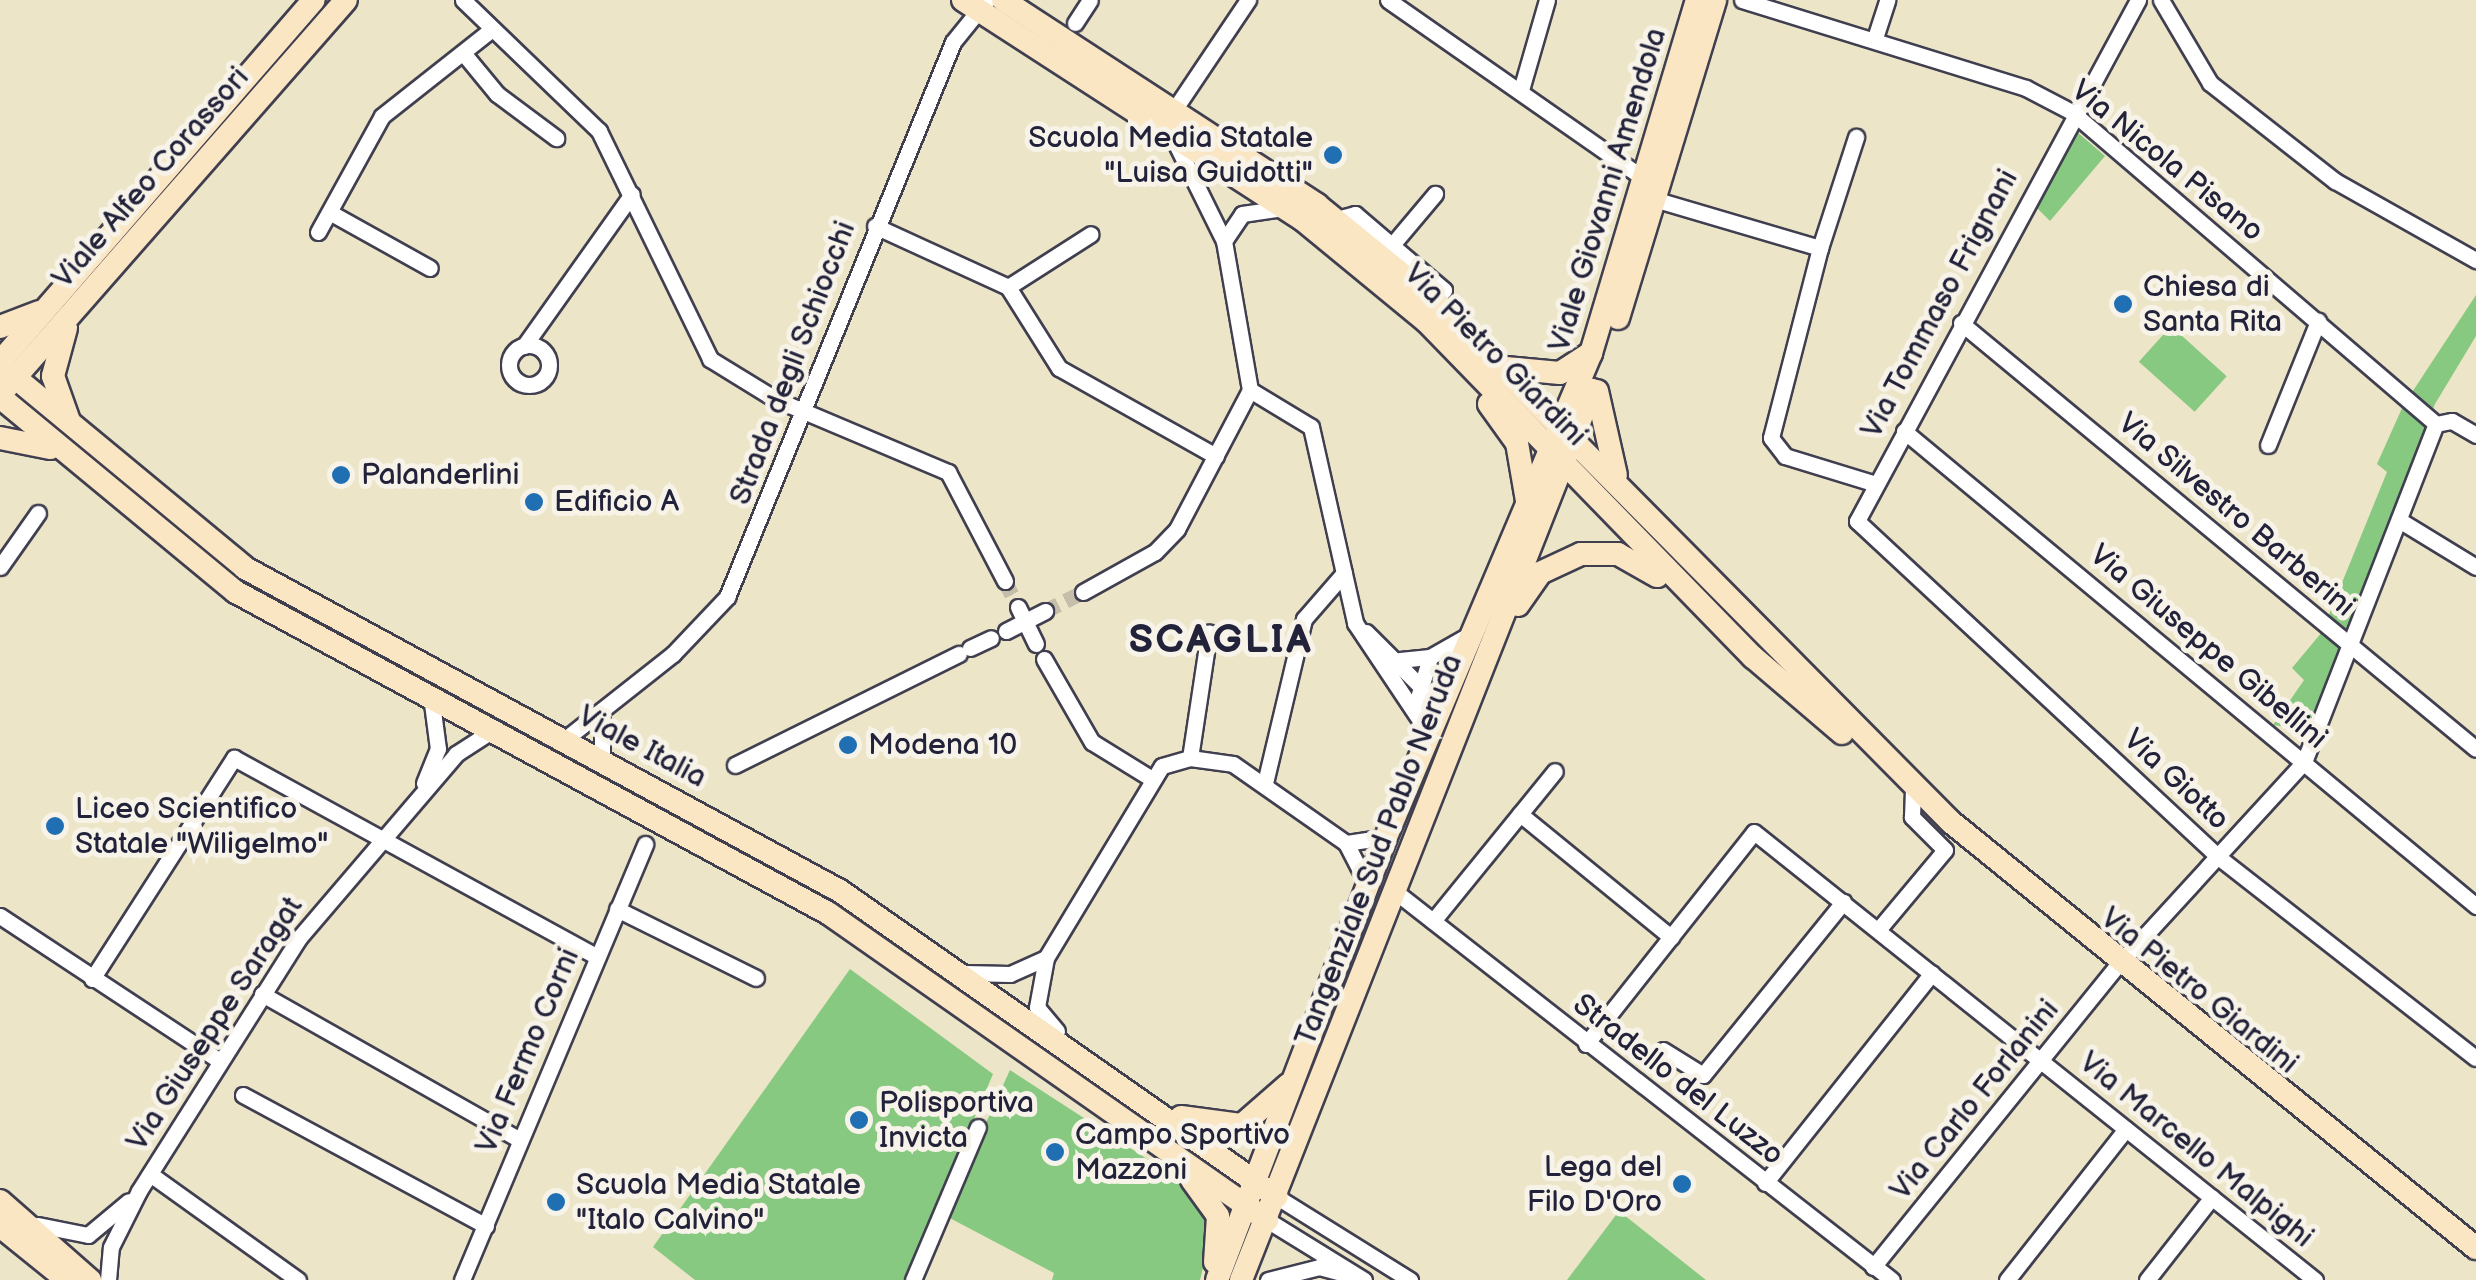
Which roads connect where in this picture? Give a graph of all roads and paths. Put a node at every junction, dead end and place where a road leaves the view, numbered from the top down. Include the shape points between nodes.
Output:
1 (314, 0) edge
2 (346, 0) edge
3 (464, 0) edge
4 (1004, 0) edge
5 (1090, 0) edge
6 (1248, 0) edge
7 (1388, 0) edge
8 (1547, 0) edge
9 (1697, 0) edge
10 (1715, 0) edge
11 (1742, 0) edge
12 (1887, 0) edge
13 (2138, 0) edge
14 (2161, 0) edge
15 (976, 3) edge
16 (1075, 23) dead end
17 (491, 30) junction
18 (1875, 38) junction
19 (464, 54) junction
20 (1520, 90) junction
21 (2072, 112) junction
22 (1170, 120) junction
23 (1856, 137) dead end
24 (556, 138) dead end
25 (1645, 178) junction
26 (632, 194) junction
27 (1435, 194) dead end
28 (1657, 200) junction
29 (1285, 208) junction
30 (331, 213) junction
31 (1332, 220) junction
32 (875, 226) junction
33 (318, 232) dead end
34 (1091, 234) dead end
35 (1224, 241) junction
36 (1392, 245) junction
37 (1820, 248) junction
38 (2476, 260) edge
39 (430, 268) dead end
40 (1008, 287) junction
41 (84, 300) junction
42 (1435, 304) junction
43 (51, 306) junction
44 (2318, 321) junction
45 (1961, 323) junction
46 (0, 327) edge
47 (524, 346) dead end
48 (1595, 361) junction
49 (1506, 368) junction
50 (3, 379) edge
51 (1250, 390) junction
52 (801, 411) junction
53 (2436, 424) junction
54 (1904, 431) junction
55 (76, 433) junction
56 (1567, 435) junction
57 (2476, 435) edge
58 (0, 438) edge
59 (2268, 445) dead end
60 (58, 450) junction
61 (1216, 456) junction
62 (1558, 458) junction
63 (1876, 484) junction
64 (1527, 511) junction
65 (38, 513) dead end
66 (2399, 520) junction
67 (1856, 521) joint
68 (0, 567) edge
69 (1691, 567) junction
70 (2476, 567) edge
71 (1344, 573) junction
72 (1005, 581) tunnel mouth
73 (1084, 592) tunnel mouth
74 (1045, 611) tunnel mouth
75 (1022, 614) junction
76 (1355, 624) junction
77 (1476, 631) junction
78 (1209, 632) dead end
79 (2349, 645) junction
80 (1430, 657) junction
81 (1753, 657) junction
82 (1400, 660) junction
83 (1419, 684) junction
84 (431, 696) junction
85 (1469, 696) junction
86 (1442, 708) junction
87 (604, 711) junction
88 (1418, 716) junction
89 (494, 730) junction
90 (564, 740) junction
91 (2476, 749) edge
92 (1423, 751) junction
93 (1190, 758) junction
94 (602, 760) junction
95 (2304, 762) junction
96 (734, 766) dead end
97 (1894, 770) junction
98 (1555, 771) dead end
99 (1147, 776) junction
100 (1265, 783) junction
101 (1913, 787) junction
102 (418, 798) junction
103 (1520, 814) junction
104 (1386, 836) junction
105 (386, 843) junction
106 (1346, 843) junction
107 (645, 844) dead end
108 (1412, 850) junction
109 (2218, 856) junction
110 (1397, 893) junction
111 (1368, 896) junction
112 (1843, 902) junction
113 (2476, 906) edge
114 (618, 908) junction
115 (0, 916) edge
116 (1432, 920) junction
117 (1878, 930) junction
118 (1671, 937) junction
119 (597, 957) junction
120 (1046, 958) junction
121 (2118, 966) junction
122 (956, 972) junction
123 (1932, 973) junction
124 (756, 978) dead end
125 (92, 979) junction
126 (262, 994) junction
127 (1586, 1044) junction
128 (1663, 1050) dead end
129 (2476, 1058) edge
130 (1306, 1060) junction
131 (220, 1061) junction
132 (2043, 1062) junction
133 (1098, 1071) junction
134 (1085, 1093) junction
135 (243, 1095) dead end
136 (1134, 1095) junction
137 (978, 1126) dead end
138 (2126, 1129) junction
139 (520, 1140) junction
140 (150, 1174) junction
141 (1765, 1183) junction
142 (139, 1191) junction
143 (1268, 1191) junction
144 (2212, 1197) junction
145 (1, 1210) edge
146 (1258, 1214) junction
147 (486, 1226) junction
148 (2476, 1248) edge
149 (2296, 1265) junction
150 (1874, 1266) junction
151 (1362, 1279) edge
152 (67, 1280) edge
153 (90, 1280) edge
154 (108, 1280) edge
155 (298, 1280) edge
156 (462, 1280) edge
157 (914, 1280) edge
158 (1209, 1280) edge
159 (1217, 1280) edge
160 (1242, 1280) edge
161 (1268, 1280) edge
162 (1410, 1280) edge
163 (1892, 1280) edge
164 (2007, 1280) edge
165 (2146, 1280) edge
166 (2285, 1280) edge
167 (2314, 1280) edge

1 - 43 main road, Viale Alfeo Corassori
2 - 41 main road, Viale Alfeo Corassori
3 - 17 street
4 - 22 main road, Via Pietro Giardini
5 - 16 street
6 - 22 street
7 - 20 street
8 - 20 street
9 - 25 main road, Viale Giovanni Amendola
10 - 28 main road, Viale Giovanni Amendola
11 - 18 street, Via Nicola Pisano
12 - 18 street
13 - 21 street, Via Tommaso Frignani
14 - 38 street via 2210,83 2335,182
15 - 22 main road, Via Pietro Giardini
15 - 32 street, Strada degli Schiocchi via 952,42
17 - 19 street
17 - 26 street via 599,131
18 - 21 street, Via Nicola Pisano
19 - 24 street via 496,94
19 - 30 street via 382,116
20 - 25 street
21 - 44 street, Via Nicola Pisano
21 - 45 street, Via Tommaso Frignani
22 - 29 main road, Via Pietro Giardini
22 - 31 main road, Via Pietro Giardini
22 - 35 street
23 - 37 street
25 - 48 main road, Viale Giovanni Amendola
26 - 47 street
26 - 52 street via 698,345
27 - 36 street
28 - 37 street
28 - 48 main road, Viale Giovanni Amendola
29 - 35 street via 1242,214
29 - 42 main road, Via Pietro Giardini
30 - 33 street
30 - 39 street
31 - 36 street via 1355,214
31 - 42 main road, Via Pietro Giardini
32 - 40 street
32 - 52 street, Strada degli Schiocchi
34 - 40 street
35 - 51 street
36 - 42 street
37 - 63 street via 1771,438 1785,456
40 - 61 street via 1058,368
41 - 50 main road, Viale Alfeo Corassori
41 - 55 main road via 53,376
42 - 49 main road, Via Pietro Giardini
42 - 62 main road, Via Pietro Giardini
42 - 64 main road via 1517,442
43 - 46 main road
43 - 50 main road, Viale Alfeo Corassori
44 - 53 street, Via Nicola Pisano
44 - 59 street
45 - 54 street, Via Tommaso Frignani
45 - 79 street, Via Silvestro Barberini
48 - 49 main road via 1560,373
48 - 56 main road, Viale Giovanni Amendola
48 - 69 main road via 1596,417 1611,469
49 - 56 main road, Via Pietro Giardini
50 - 55 main road, Viale Italia
50 - 60 main road, Viale Italia
51 - 61 street
51 - 71 street via 1311,427
52 - 72 street via 948,472
52 - 87 street, Strada degli Schiocchi via 727,597
53 - 57 street via 2452,421
53 - 66 street
54 - 63 street, Via Tommaso Frignani
54 - 95 street, Via Giuseppe Gibellini
55 - 90 main road, Viale Italia via 245,568
56 - 62 main road, Tangenziale Sud Pablo Neruda
56 - 69 main road, Via Pietro Giardini
58 - 60 main road
60 - 84 main road, Viale Italia via 236,592
61 - 73 street via 1166,542
62 - 64 main road, Tangenziale Sud Pablo Neruda
62 - 81 main road, Via Pietro Giardini
62 - 85 main road, Tangenziale Sud Pablo Neruda
63 - 67 street, Via Tommaso Frignani
64 - 77 main road, Tangenziale Sud Pablo Neruda
65 - 68 street
66 - 70 street
66 - 79 street
67 - 109 street, Via Giotto
69 - 97 main road, Via Pietro Giardini
71 - 76 street
71 - 100 street via 1304,620
74 - 75 street
75 - 96 street via 999,634
75 - 99 street via 1092,742
76 - 82 street
76 - 88 street
77 - 80 street
77 - 86 main road, Tangenziale Sud Pablo Neruda
78 - 93 street
79 - 91 street, Via Silvestro Barberini
79 - 95 street
80 - 82 street
80 - 83 street
81 - 85 main road via 1644,562 1581,554 1530,583 1490,681
81 - 97 main road, Via Pietro Giardini
82 - 83 street
83 - 86 street
83 - 88 street
84 - 89 main road, Viale Italia
84 - 102 street, Via Giuseppe Saragat via 438,749
85 - 108 main road, Tangenziale Sud Pablo Neruda
86 - 92 main road, Tangenziale Sud Pablo Neruda
86 - 108 main road via 1448,725
87 - 90 street, Strada degli Schiocchi
87 - 94 street
88 - 92 street
89 - 102 street, Via Giuseppe Saragat via 471,739
89 - 134 main road, Viale Italia via 828,913
90 - 94 main road, Viale Italia
92 - 104 main road, Tangenziale Sud Pablo Neruda
93 - 99 street
93 - 100 street via 1233,764
94 - 122 main road, Viale Italia via 840,891
95 - 109 street, Via Carlo Forlanini
95 - 113 street, Via Giuseppe Gibellini
97 - 101 main road, Via Pietro Giardini
98 - 103 street
99 - 120 street
100 - 106 street
101 - 117 street via 1912,817 1945,850
101 - 121 main road, Via Pietro Giardini
102 - 105 street, Via Giuseppe Saragat
103 - 116 street
103 - 118 street
104 - 106 street
104 - 111 main road, Tangenziale Sud Pablo Neruda
105 - 119 street
105 - 125 street via 234,758
105 - 126 street, Via Giuseppe Saragat via 311,924
106 - 111 street
107 - 114 street, Via Fermo Corni
108 - 110 main road, Tangenziale Sud Pablo Neruda
109 - 121 street, Via Carlo Forlanini
109 - 129 street, Via Giotto
110 - 116 street, Stradello del Luzzo
110 - 143 main road, Tangenziale Sud Pablo Neruda
111 - 130 main road, Tangenziale Sud Pablo Neruda
112 - 117 street, Via Marcello Malpighi
112 - 118 street, Via Marcello Malpighi via 1754,832
112 - 128 street via 1703,1075
114 - 119 street, Via Fermo Corni
114 - 124 street
115 - 125 street
116 - 127 street, Stradello del Luzzo
117 - 123 street, Via Marcello Malpighi
118 - 127 street
119 - 139 street, Via Fermo Corni
120 - 122 street via 1010,974
120 - 133 street via 1041,1018
121 - 132 street, Via Carlo Forlanini
121 - 148 main road, Via Pietro Giardini
122 - 133 main road, Viale Italia
123 - 132 street, Via Marcello Malpighi
123 - 141 street
125 - 131 street
126 - 131 street, Via Giuseppe Saragat
126 - 139 street
127 - 141 street, Stradello del Luzzo
130 - 136 main road via 1272,1106 1230,1128 1200,1126
130 - 143 main road, Tangenziale Sud Pablo Neruda
131 - 140 street, Via Giuseppe Saragat
132 - 138 street, Via Marcello Malpighi
132 - 150 street, Via Carlo Forlanini
133 - 136 main road, Viale Italia
134 - 146 main road
134 - 158 main road via 1209,1194 1220,1236
135 - 147 street
136 - 143 main road, Viale Italia
137 - 157 street
138 - 144 street, Via Marcello Malpighi
138 - 164 street
139 - 147 street, Via Fermo Corni
140 - 142 street, Via Giuseppe Saragat
140 - 155 street
141 - 150 street, Stradello del Luzzo
142 - 145 street, Via Giuseppe Saragat via 98,1230 74,1237
142 - 154 street, Via Giuseppe Saragat via 111,1247
143 - 146 main road, Tangenziale Sud Pablo Neruda
143 - 162 street
144 - 149 street, Via Marcello Malpighi
144 - 165 street
145 - 152 main road
145 - 153 main road
146 - 151 street
146 - 159 main road, Tangenziale Sud Pablo Neruda
146 - 160 main road, Tangenziale Sud Pablo Neruda
147 - 156 street, Via Fermo Corni
149 - 166 street
149 - 167 street, Via Marcello Malpighi
150 - 163 street, Stradello del Luzzo
151 - 161 street via 1319,1267

